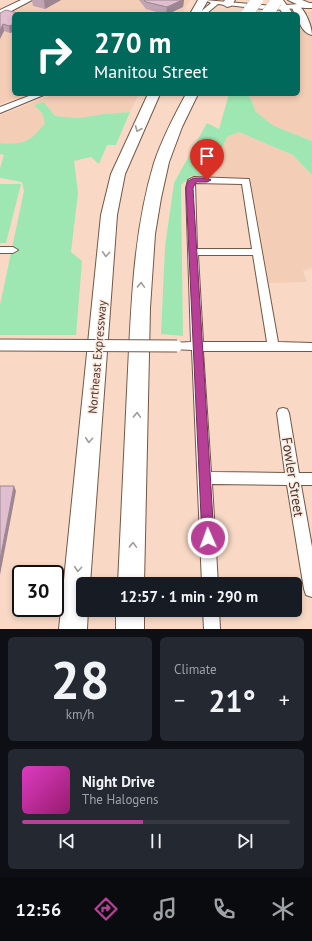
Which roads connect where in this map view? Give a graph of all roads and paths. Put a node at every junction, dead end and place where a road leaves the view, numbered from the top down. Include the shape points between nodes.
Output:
1 (18, 0) edge
2 (28, 0) edge
3 (203, 0) edge
4 (257, 0) edge
5 (272, 0) edge
6 (277, 0) edge
7 (220, 1) edge
8 (309, 4) edge
9 (290, 6) edge
10 (0, 9) edge
11 (196, 12) edge
12 (205, 12) edge
13 (215, 12) edge
14 (248, 12) edge
15 (267, 12) edge
16 (268, 12) edge
17 (0, 14) edge
18 (300, 19) edge
19 (312, 26) edge
20 (300, 30) edge
21 (312, 32) edge
22 (312, 42) edge
23 (37, 96) edge
24 (153, 96) edge
25 (191, 96) edge
26 (202, 96) edge
27 (0, 110) edge
28 (161, 163) junction
29 (0, 250) edge
30 (13, 250) dead end
31 (193, 252) junction
32 (257, 252) junction
33 (0, 345) edge
34 (198, 346) junction
35 (273, 346) junction
36 (312, 346) edge
37 (283, 413) dead end
38 (206, 478) junction
39 (293, 479) junction
40 (312, 479) edge
41 (131, 577) edge
42 (210, 577) edge
43 (312, 589) edge
44 (130, 617) edge
45 (211, 617) edge
46 (72, 629) edge
47 (130, 629) edge
48 (212, 629) edge

1 - 10 main road
2 - 17 main road
3 - 11 highway
4 - 14 highway, bridge
5 - 15 highway, bridge
6 - 9 main road
6 - 16 highway, bridge
7 - 9 street
7 - 12 street
7 - 13 street
8 - 9 highway
8 - 19 main road
18 - 21 main road
20 - 22 main road
23 - 27 street
24 -> 46 highway, Northeast Expressway via 118,174 109,215
25 - 28 highway via 173,131
26 - 28 highway
41 -> 28 highway via 142,269 151,207
29 - 30 street
31 - 32 street
31 - 32 street via 190,188 194,180 246,181
31 - 34 street
32 - 35 street
33 - 34 street, bridge
34 - 35 street
34 - 38 street
35 - 36 street
37 - 39 street, Fowler Street
38 - 39 street
38 - 42 street
39 - 40 street
39 - 43 street, Fowler Street
44 - 47 highway
45 - 48 street

